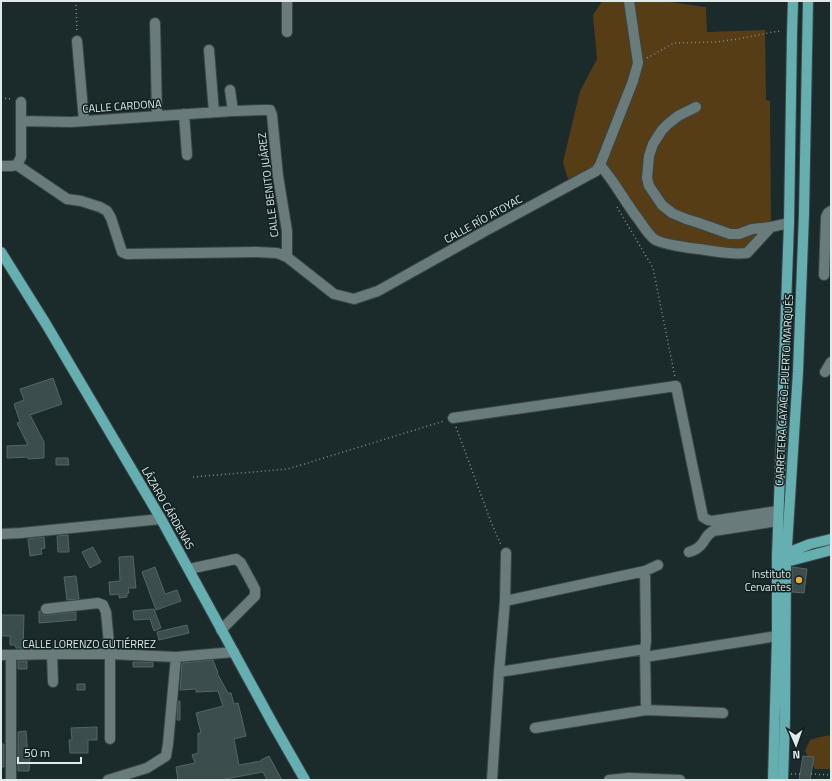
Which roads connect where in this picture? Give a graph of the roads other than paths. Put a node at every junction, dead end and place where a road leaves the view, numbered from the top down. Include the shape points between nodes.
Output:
1 (629, 1) edge
2 (793, 1) edge
3 (808, 1) edge
4 (287, 5) edge
5 (155, 23) dead end
6 (287, 32) dead end
7 (77, 41) road end
8 (209, 50) dead end
9 (230, 90) dead end
10 (21, 102) dead end
11 (696, 107) dead end
12 (270, 110) joint
13 (233, 111) junction
14 (214, 112) junction
15 (184, 114) junction
16 (157, 116) junction
17 (21, 121) junction
18 (84, 121) junction
19 (188, 155) dead end
20 (17, 165) junction
21 (600, 165) junction
22 (1, 166) edge
23 (829, 212) edge
24 (789, 223) junction
25 (771, 227) junction
26 (1, 252) edge
27 (286, 257) junction
28 (824, 275) dead end
29 (831, 362) edge
30 (824, 372) dead end
31 (453, 418) road end
32 (778, 511) junction
33 (161, 518) junction
34 (778, 522) junction
35 (1, 534) edge
36 (831, 539) edge
37 (831, 550) edge
38 (689, 552) dead end
39 (506, 553) road end
40 (782, 559) junction
41 (658, 564) dead end
42 (189, 569) junction
43 (645, 571) junction
44 (505, 601) junction
45 (46, 609) dead end
46 (221, 630) junction
47 (777, 636) junction
48 (234, 652) junction
49 (645, 653) junction
50 (52, 654) junction
51 (110, 654) junction
52 (6, 655) edge
53 (176, 658) junction
54 (499, 672) junction
55 (53, 682) dead end
56 (646, 710) junction
57 (723, 713) dead end
58 (535, 728) dead end
59 (110, 739) dead end
60 (11, 780) edge
61 (108, 780) edge
62 (306, 780) edge
63 (492, 780) edge
64 (609, 780) edge
65 (680, 780) edge
66 (773, 780) edge
67 (783, 780) edge

1 - 21 street via 638,63
2 - 24 main road, CARRETERA CAYACO-PUERTO MARQUÉS
3 - 40 main road, CARRETERA CAYACO-PUERTO MARQUÉS via 804,230 798,372
4 - 6 street
5 - 16 street
7 - 18 street
8 - 14 street
9 - 13 street
10 - 17 street
11 - 25 street via 668,124 653,144 649,156 649,186 662,205 672,213 730,234
12 - 13 street, CALLE CARDONA
12 - 27 street, CALLE BENITO JUÁREZ via 287,231
13 - 14 street, CALLE CARDONA
14 - 15 street, CALLE CARDONA
15 - 16 street, CALLE CARDONA
15 - 19 street
16 - 18 street, CALLE CARDONA
17 - 18 street, CALLE CARDONA
17 - 20 street via 21,157
20 - 22 street
20 - 27 street, CALLE RÍO ATOYAC via 67,199 81,201 107,211 122,252 127,254 257,252 277,253
21 - 25 street via 655,240 693,248 747,254
21 - 27 street, CALLE RÍO ATOYAC via 596,171 378,291 354,299 334,294
23 - 28 street via 826,217
24 - 25 street
24 - 32 main road, CARRETERA CAYACO-PUERTO MARQUÉS
26 - 33 main road, LÁZARO CÁRDENAS
29 - 30 street
31 - 32 street via 676,386 703,517 712,521
32 - 34 main road, CARRETERA CAYACO-PUERTO MARQUÉS
33 - 35 street
33 - 42 main road, LÁZARO CÁRDENAS
34 - 38 street via 713,531 696,550
34 - 40 main road, CARRETERA CAYACO-PUERTO MARQUÉS
36 - 40 main road via 810,544
37 - 40 main road
39 - 44 street
40 - 47 main road, CARRETERA CAYACO-PUERTO MARQUÉS
40 - 67 main road, CARRETERA CAYACO-PUERTO MARQUÉS via 785,718
41 - 43 street
42 - 46 main road, LÁZARO CÁRDENAS
42 - 46 street via 236,559 241,563 255,589 255,596
43 - 44 street
43 - 49 street
44 - 54 street
45 - 51 street via 98,603 103,605
46 - 48 main road, LÁZARO CÁRDENAS
47 - 49 street
47 - 66 main road, CARRETERA CAYACO-PUERTO MARQUÉS
48 - 53 street, CALLE LORENZO GUTIÉRREZ
48 - 62 main road, LÁZARO CÁRDENAS
49 - 54 street
49 - 56 street
50 - 51 street, CALLE LORENZO GUTIÉRREZ
50 - 52 street, CALLE LORENZO GUTIÉRREZ
50 - 55 street
51 - 53 street, CALLE LORENZO GUTIÉRREZ
51 - 59 street
52 - 60 street
53 - 61 street via 166,756 146,768
54 - 63 street
56 - 57 street
56 - 58 street
64 - 65 street

